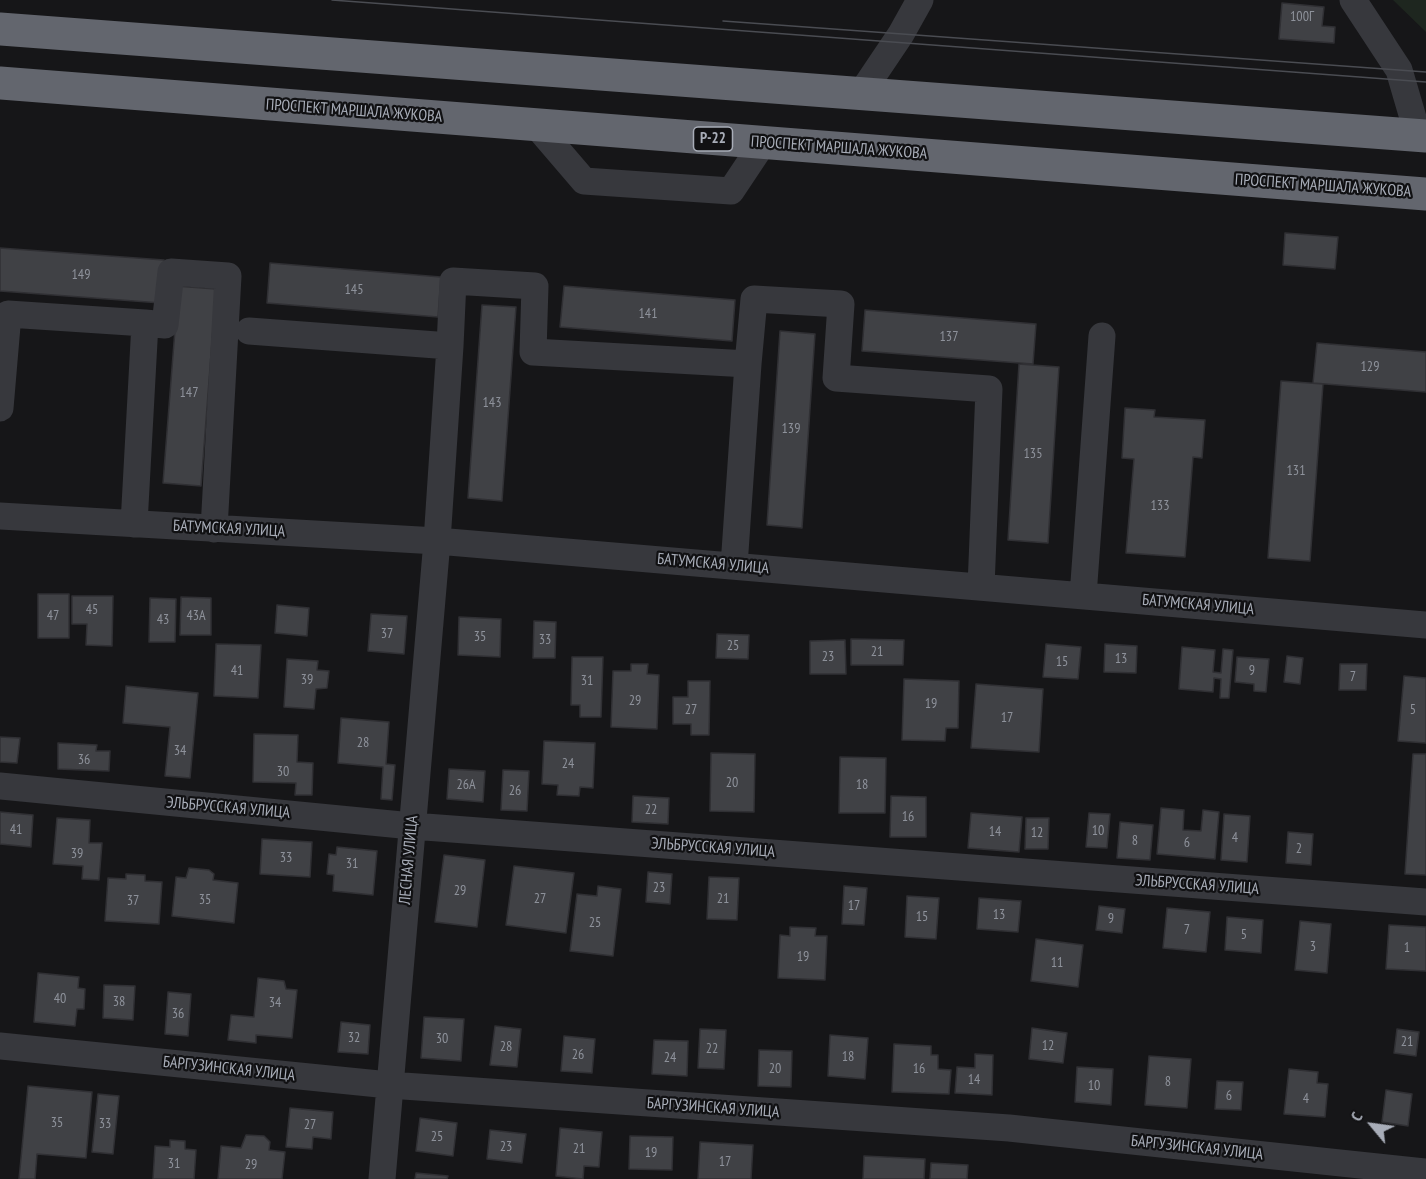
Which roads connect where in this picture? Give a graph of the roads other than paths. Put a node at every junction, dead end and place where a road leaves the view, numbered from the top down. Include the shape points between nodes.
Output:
1 (920, 0) edge
2 (1353, 0) edge
3 (0, 29) edge
4 (0, 83) edge
5 (860, 95) junction
6 (536, 125) junction
7 (1422, 136) edge
8 (763, 142) junction
9 (1426, 194) edge
10 (145, 323) junction
11 (249, 331) dead end
12 (1102, 336) dead end
13 (450, 346) junction
14 (748, 364) junction
15 (0, 408) edge
16 (0, 516) edge
17 (134, 524) junction
18 (214, 529) junction
19 (437, 541) junction
20 (734, 566) junction
21 (981, 587) junction
22 (1083, 596) junction
23 (1426, 625) edge
24 (0, 786) edge
25 (412, 825) junction
26 (1426, 902) edge
27 (0, 1046) edge
28 (388, 1085) junction
29 (1426, 1172) edge
30 (382, 1179) edge

1 - 5 street
2 - 7 street via 1399,70
3 - 5 highway
4 - 6 highway, ПРОСПЕКТ МАРШАЛА ЖУКОВА / Р-22
5 - 7 highway
6 - 8 highway, ПРОСПЕКТ МАРШАЛА ЖУКОВА / Р-22
6 - 8 street via 584,181 731,191
8 - 9 highway, ПРОСПЕКТ МАРШАЛА ЖУКОВА / Р-22
10 - 15 street via 8,314
10 - 17 street
10 - 18 street via 165,325 171,272 228,276
11 - 13 street
12 - 22 street
13 - 14 street, ЛЕСНАЯ УЛИЦА via 453,281 512,284 535,286 533,352
13 - 19 street, ЛЕСНАЯ УЛИЦА
14 - 20 street
14 - 21 street via 754,298 841,304 836,378 989,389
16 - 17 street, БАТУМСКАЯ УЛИЦА
17 - 18 street, БАТУМСКАЯ УЛИЦА
18 - 19 street, БАТУМСКАЯ УЛИЦА
19 - 20 street, БАТУМСКАЯ УЛИЦА
19 - 25 street, ЛЕСНАЯ УЛИЦА
20 - 21 street, БАТУМСКАЯ УЛИЦА
21 - 22 street, БАТУМСКАЯ УЛИЦА
22 - 23 street, БАТУМСКАЯ УЛИЦА
24 - 25 street, ЭЛЬБРУССКАЯ УЛИЦА
25 - 26 street, ЭЛЬБРУССКАЯ УЛИЦА
25 - 28 street, ЛЕСНАЯ УЛИЦА
27 - 28 street, БАРГУЗИНСКАЯ УЛИЦА
28 - 29 street, БАРГУЗИНСКАЯ УЛИЦА via 1009,1128
28 - 30 street, ЛЕСНАЯ УЛИЦА

